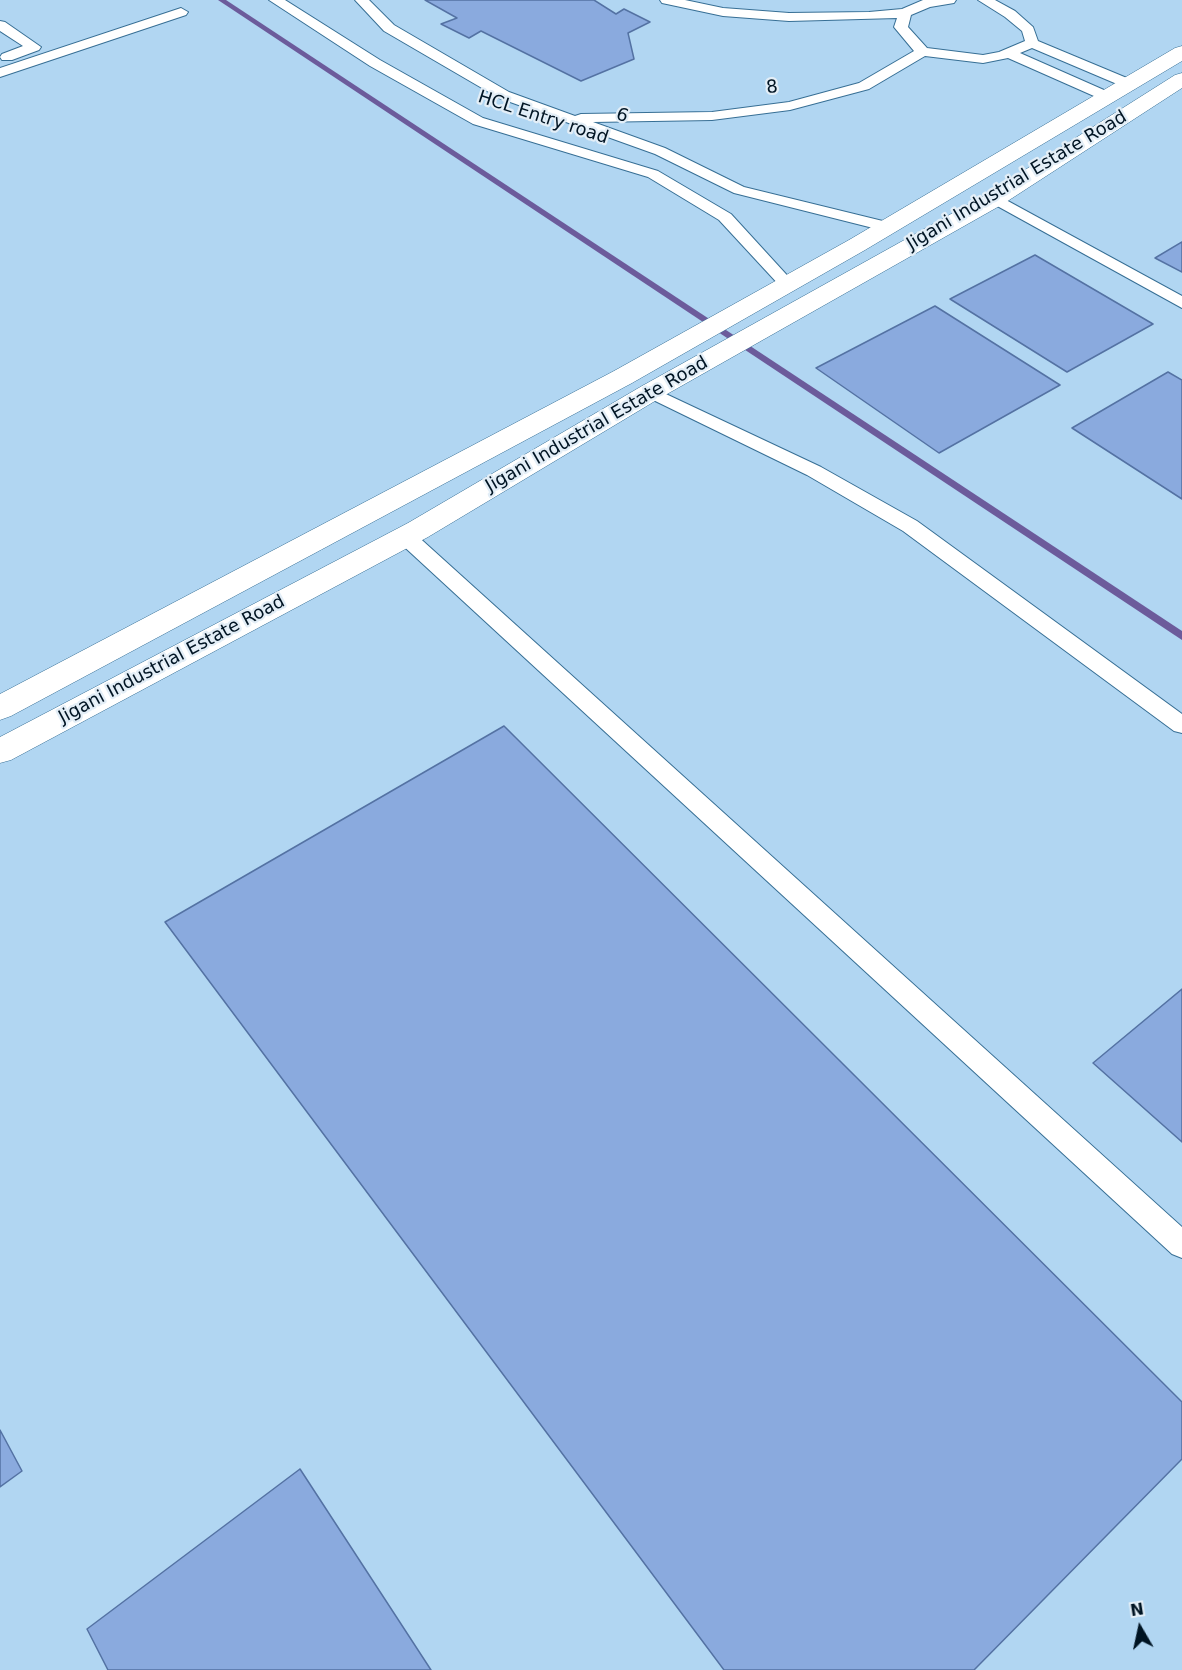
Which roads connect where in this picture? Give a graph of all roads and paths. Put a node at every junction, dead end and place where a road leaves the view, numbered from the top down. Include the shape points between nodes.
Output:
1 (164, 0) edge
2 (276, 0) edge
3 (362, 0) edge
4 (667, 0) edge
5 (950, 0) edge
6 (985, 0) edge
7 (904, 13) junction
8 (0, 25) edge
9 (1032, 43) junction
10 (923, 52) junction
11 (1182, 52) edge
12 (1009, 53) junction
13 (0, 60) edge
14 (0, 74) edge
15 (1182, 79) edge
16 (485, 84) junction
17 (1129, 84) junction
18 (1108, 97) junction
19 (442, 101) junction
20 (568, 118) junction
21 (995, 199) junction
22 (889, 227) junction
23 (786, 284) junction
24 (1182, 303) edge
25 (651, 392) junction
26 (406, 537) junction
27 (0, 708) edge
28 (1182, 725) edge
29 (0, 751) edge
30 (1182, 1245) edge

1 - 14 lane via 181,12
2 - 19 lane, HCL Entry road
3 - 16 lane, 6 via 389,28
4 - 7 lane via 723,12 789,18
5 - 7 lane via 927,3
6 - 9 lane via 1028,30
7 - 10 lane via 901,27
8 - 13 lane via 34,47
9 - 12 lane
9 - 17 lane
10 - 12 lane via 983,59
10 - 20 lane, 8 via 864,86 790,106 712,116
11 - 17 main road, Jigani Industrial Estate Road
12 - 18 lane
15 - 21 main road, Jigani Industrial Estate Road
16 - 19 lane
16 - 20 lane, 6
17 - 18 main road, Jigani Industrial Estate Road
18 - 22 main road, Jigani Industrial Estate Road
19 - 23 lane, HCL Entry road via 478,121 653,174 725,217
20 - 22 lane, 6 via 660,151 739,190
21 - 24 lane
21 - 25 main road, Jigani Industrial Estate Road
22 - 23 main road, Jigani Industrial Estate Road
23 - 27 main road, Jigani Industrial Estate Road via 624,377
25 - 26 main road, Jigani Industrial Estate Road
25 - 28 lane via 814,471 910,526
26 - 29 main road, Jigani Industrial Estate Road
26 - 30 lane

